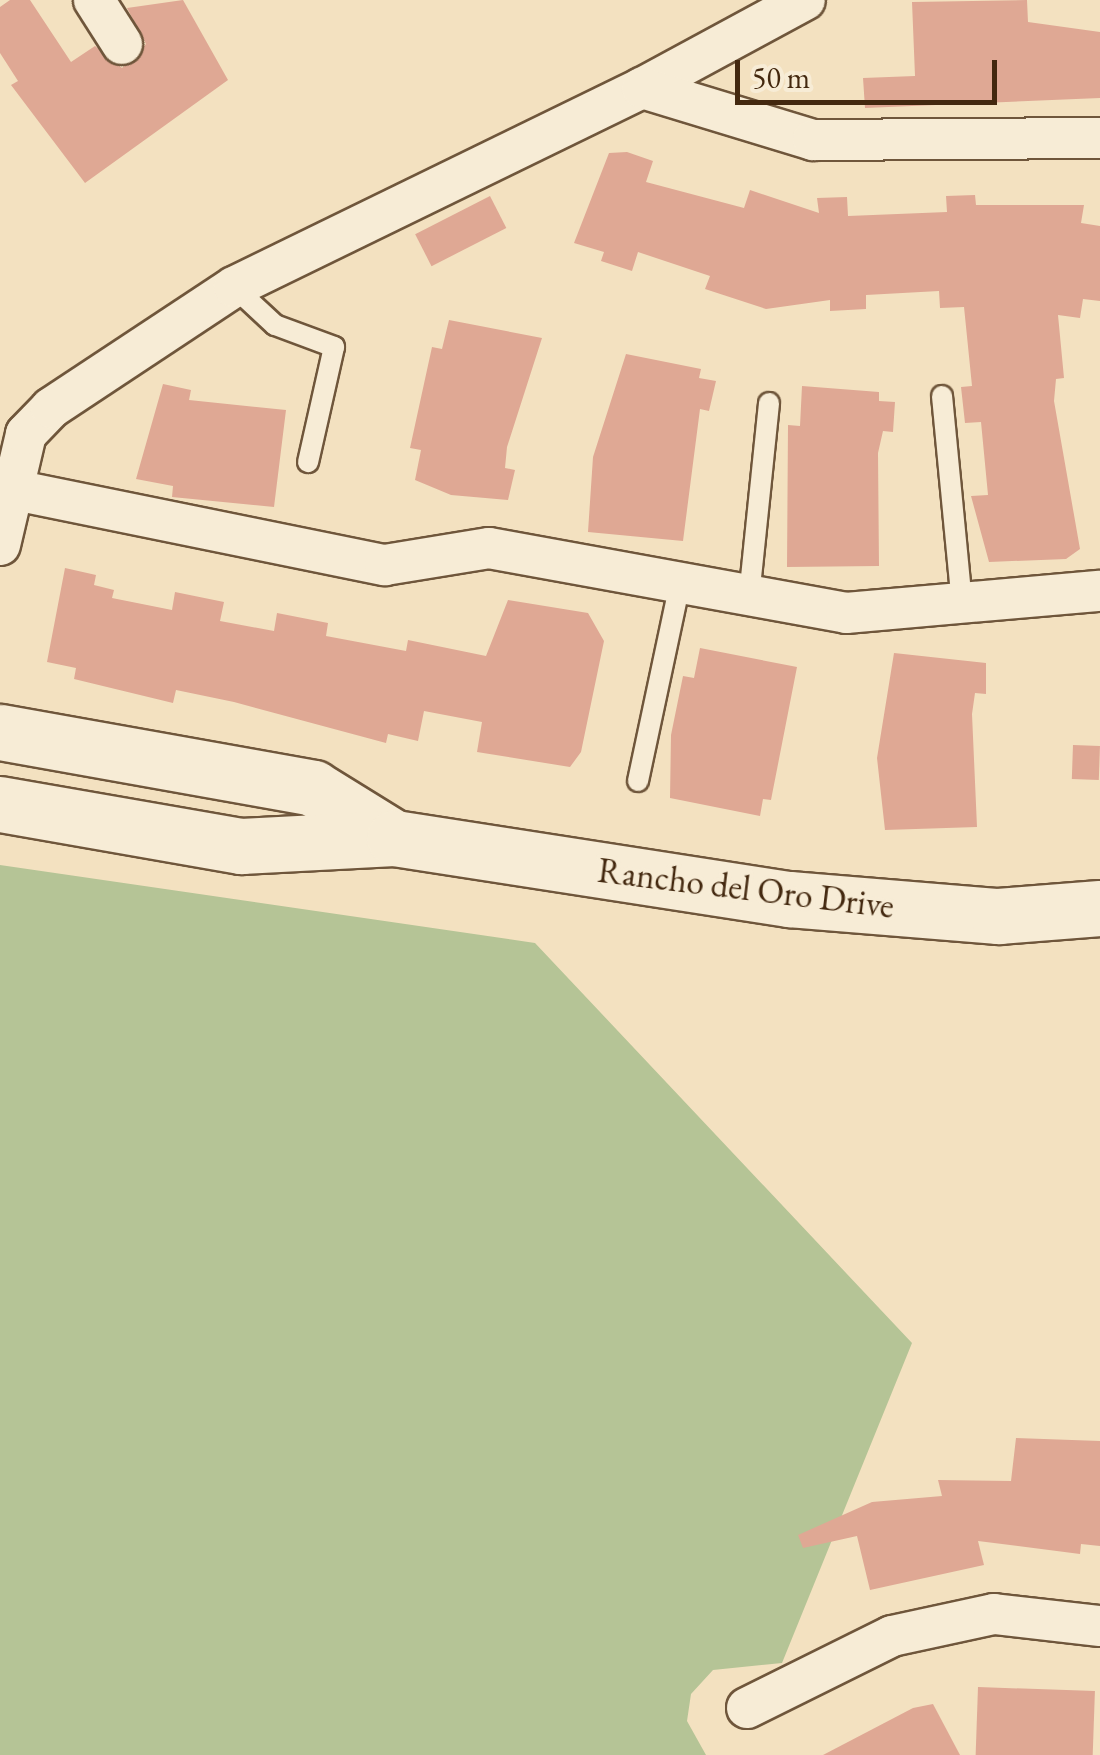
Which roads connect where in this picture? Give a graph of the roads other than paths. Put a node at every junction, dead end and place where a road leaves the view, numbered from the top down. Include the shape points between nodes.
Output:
1 (94, 0) edge
2 (805, 0) edge
3 (122, 44) dead end
4 (642, 88) junction
5 (1100, 138) edge
6 (234, 287) junction
7 (942, 396) dead end
8 (769, 403) dead end
9 (308, 462) dead end
10 (5, 489) edge
11 (0, 545) edge
12 (680, 584) junction
13 (1100, 590) edge
14 (749, 596) junction
15 (962, 604) junction
16 (0, 732) edge
17 (638, 781) dead end
18 (0, 804) edge
19 (394, 838) junction
20 (1100, 908) edge
21 (1100, 1626) edge
22 (747, 1708) dead end

1 - 3 street
2 - 4 street
4 - 5 street via 813,140
4 - 6 street
6 - 9 lane via 275,325 334,346
6 - 10 street via 52,408 26,434
7 - 15 lane
8 - 14 lane
10 - 11 street
10 - 12 street via 385,565 489,548
12 - 14 street
12 - 17 lane
13 - 15 street
14 - 15 street via 846,613
16 - 19 main road, Rancho del Oro Drive via 313,788
18 - 19 main road, Rancho del Oro Drive via 241,846
19 - 20 main road, Rancho del Oro Drive via 788,899 998,916
21 - 22 street via 994,1614 892,1636

